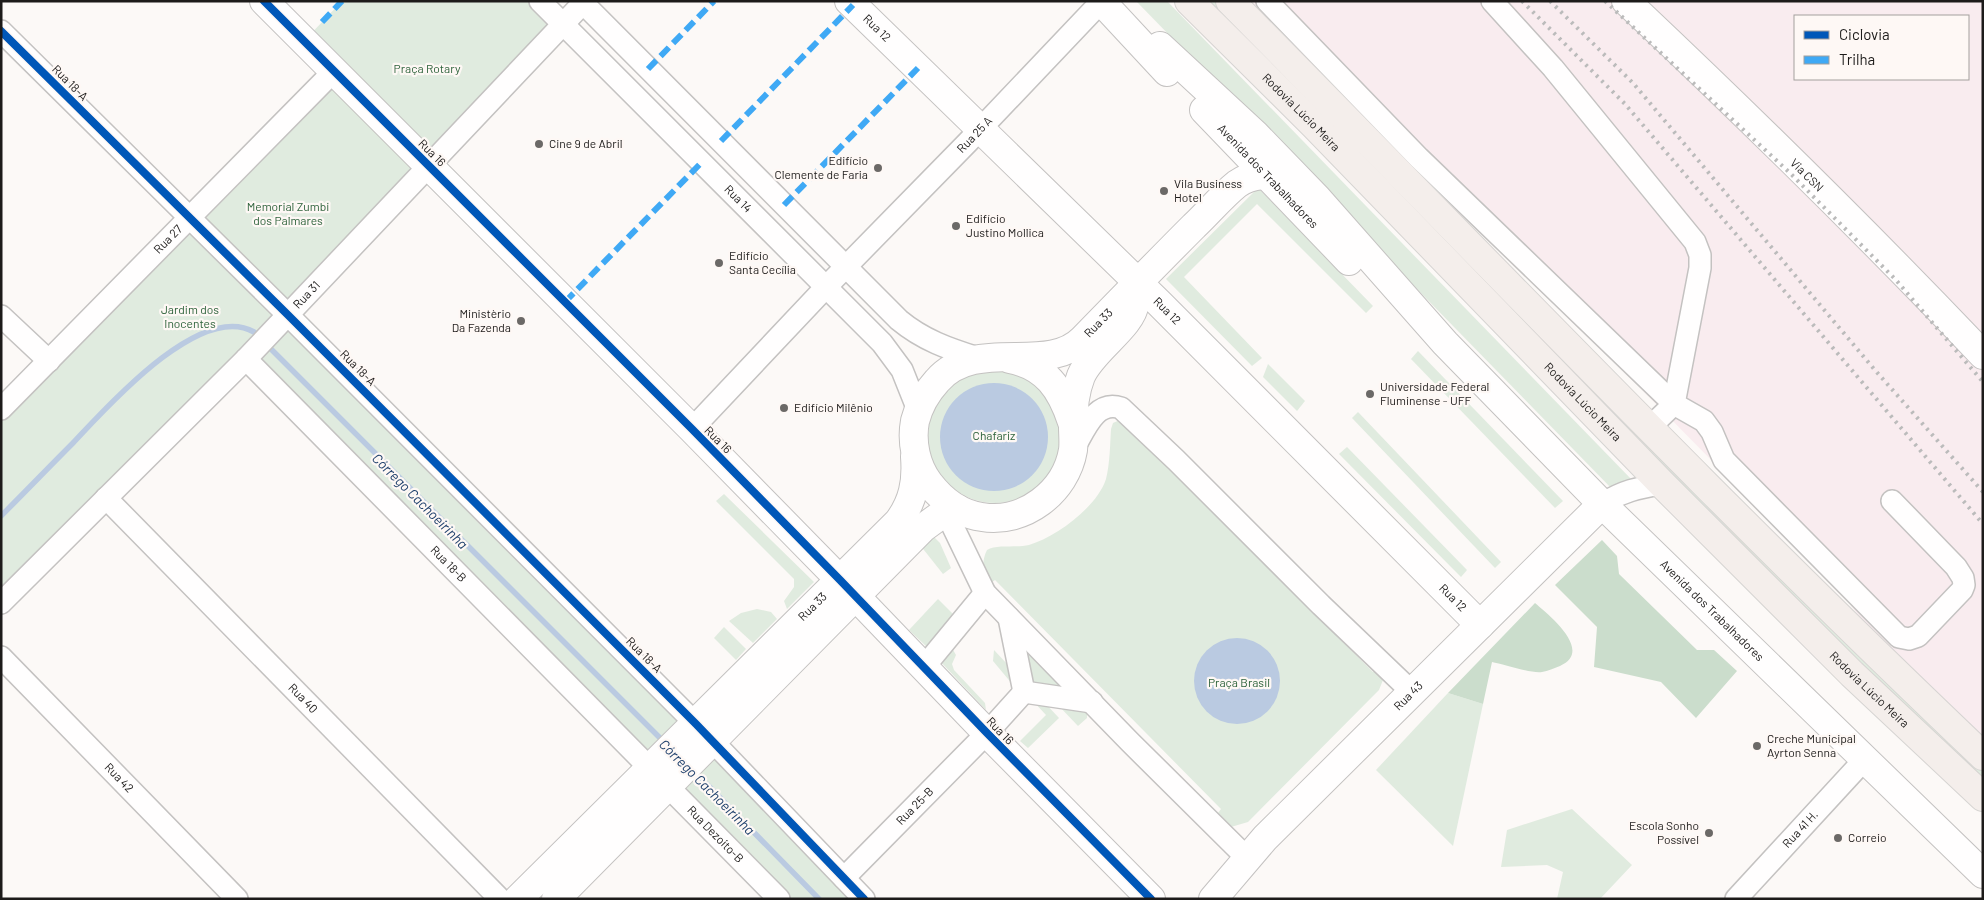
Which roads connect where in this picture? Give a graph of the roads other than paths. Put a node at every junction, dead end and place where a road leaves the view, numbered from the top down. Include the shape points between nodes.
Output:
1 (264, 1) edge
2 (540, 1) edge
3 (849, 1) edge
4 (1188, 1) edge
5 (1230, 1) edge
6 (1267, 1) edge
7 (1492, 1) edge
8 (1626, 1) edge
9 (583, 2) edge
10 (1105, 2) edge
11 (563, 24) junction
12 (1, 31) edge
13 (334, 71) junction
14 (981, 128) junction
15 (1232, 139) junction
16 (428, 166) junction
17 (1266, 174) junction
18 (1238, 183) junction
19 (190, 217) junction
20 (1372, 261) junction
21 (846, 266) junction
22 (1134, 282) junction
23 (826, 287) junction
24 (1, 316) edge
25 (284, 319) junction
26 (1445, 344) junction
27 (1983, 355) edge
28 (248, 356) junction
29 (988, 357) junction
30 (49, 361) junction
31 (1674, 404) junction
32 (1, 409) edge
33 (918, 410) junction
34 (1649, 428) junction
35 (692, 429) junction
36 (1073, 437) junction
37 (914, 451) junction
38 (1662, 484) junction
39 (106, 498) junction
40 (1892, 500) dead end
41 (1602, 504) junction
42 (947, 506) junction
43 (848, 588) junction
44 (985, 594) junction
45 (1, 603) edge
46 (1009, 618) junction
47 (1480, 625) junction
48 (1, 657) edge
49 (924, 667) junction
50 (1024, 692) junction
51 (1412, 692) junction
52 (1092, 702) junction
53 (987, 733) junction
54 (702, 735) junction
55 (1983, 756) edge
56 (1865, 759) junction
57 (662, 774) junction
58 (1983, 797) edge
59 (1246, 858) junction
60 (1983, 874) edge
61 (844, 878) junction
62 (1210, 896) edge
63 (1154, 897) edge
64 (237, 899) edge
65 (500, 899) edge
66 (518, 899) edge
67 (556, 899) edge
68 (779, 899) edge
69 (864, 899) edge
70 (1736, 899) edge

1 - 13 street, Rua 16
2 - 11 street, Rua 14
3 - 14 street, Rua 12
4 - 38 main road, Rodovia Lúcio Meira via 1314,125
5 - 34 main road
6 - 31 street via 1419,158
7 - 31 street via 1553,68 1695,242 1700,268
8 - 27 street, Via CSN via 1740,109
9 - 11 street, Rua 31
9 - 21 street
10 - 14 street, Rua 25 A
10 - 15 street, Avenida dos Trabalhadores via 1136,41
10 - 20 street, Avenida dos Trabalhadores via 1160,46 1255,134
11 - 16 street, Rua 31
11 - 23 street, Rua 14
12 - 19 street, Rua 18-A
13 - 16 street, Rua 16
13 - 19 street, Rua 27
14 - 21 street, Rua 25 A
14 - 22 street, Rua 12
15 - 17 street, Avenida dos Trabalhadores
15 - 18 street via 1240,162
16 - 25 street, Rua 31
16 - 35 street, Rua 16
17 - 18 street, Rua 33
17 - 20 street via 1290,183
17 - 26 street, Avenida dos Trabalhadores via 1353,265
18 - 22 street, Rua 33
19 - 25 street, Rua 18-A
19 - 30 street, Rua 27
20 - 26 street, Avenida dos Trabalhadores
21 - 23 street, Rua 25 A
21 - 29 street via 910,329 947,349
22 - 29 street, Rua 33 via 1074,347 1046,355
22 - 36 street, Rua 33 via 1136,301 1130,316 1092,358 1081,376
22 - 47 street, Rua 12
23 - 33 street, Rua 14 via 896,361
23 - 35 street
24 - 30 street
25 - 28 street, Rua 31
25 - 54 street, Rua 18-A
26 - 41 street, Avenida dos Trabalhadores
28 - 39 street, Rua 31
28 - 57 street, Rua 18-B
29 - 33 street, Rua 33 via 958,364 941,376 927,391
29 - 36 street via 1019,361 1038,370 1053,383 1065,400
30 - 32 street, Rua 27
31 - 34 street
31 - 40 street via 1704,421 1724,460 1903,640 1918,636 1964,585 1956,567
33 - 37 street, Rua 33
34 - 55 main road via 1878,657
35 - 43 street, Rua 16
36 - 42 street, Rua 33 via 1066,473 1051,494 1031,509 1007,517 982,517
36 - 51 street via 1098,411 1109,405 1121,408
37 - 42 street, Rua 33 via 922,475
37 - 43 street, Rua 33 via 914,488 905,513
38 - 41 street via 1632,489
38 - 58 main road, Rodovia Lúcio Meira via 1852,674
39 - 45 street, Rua 31
39 - 65 street, Rua 40
41 - 47 street, Rua 43
41 - 56 street, Avenida dos Trabalhadores
42 - 43 street, Rua 33
42 - 44 street
43 - 49 street, Rua 16
43 - 54 street, Rua 33
44 - 46 street
44 - 49 street
46 - 50 street
46 - 52 street
47 - 51 street, Rua 43
48 - 64 street, Rua 42
49 - 53 street, Rua 16
50 - 52 street
50 - 53 street, Rua 25-B
51 - 59 street, Rua 43
52 - 59 street
53 - 61 street, Rua 25-B
53 - 63 street, Rua 16
54 - 57 street, Rua 33
54 - 61 street, Rua 18-A
56 - 60 street, Avenida dos Trabalhadores
56 - 70 street, Rua 41 H.
57 - 66 street
57 - 67 street
57 - 68 street, Rua Dezoito-B
59 - 62 street, Rua 43
61 - 69 street, Rua 18-A

